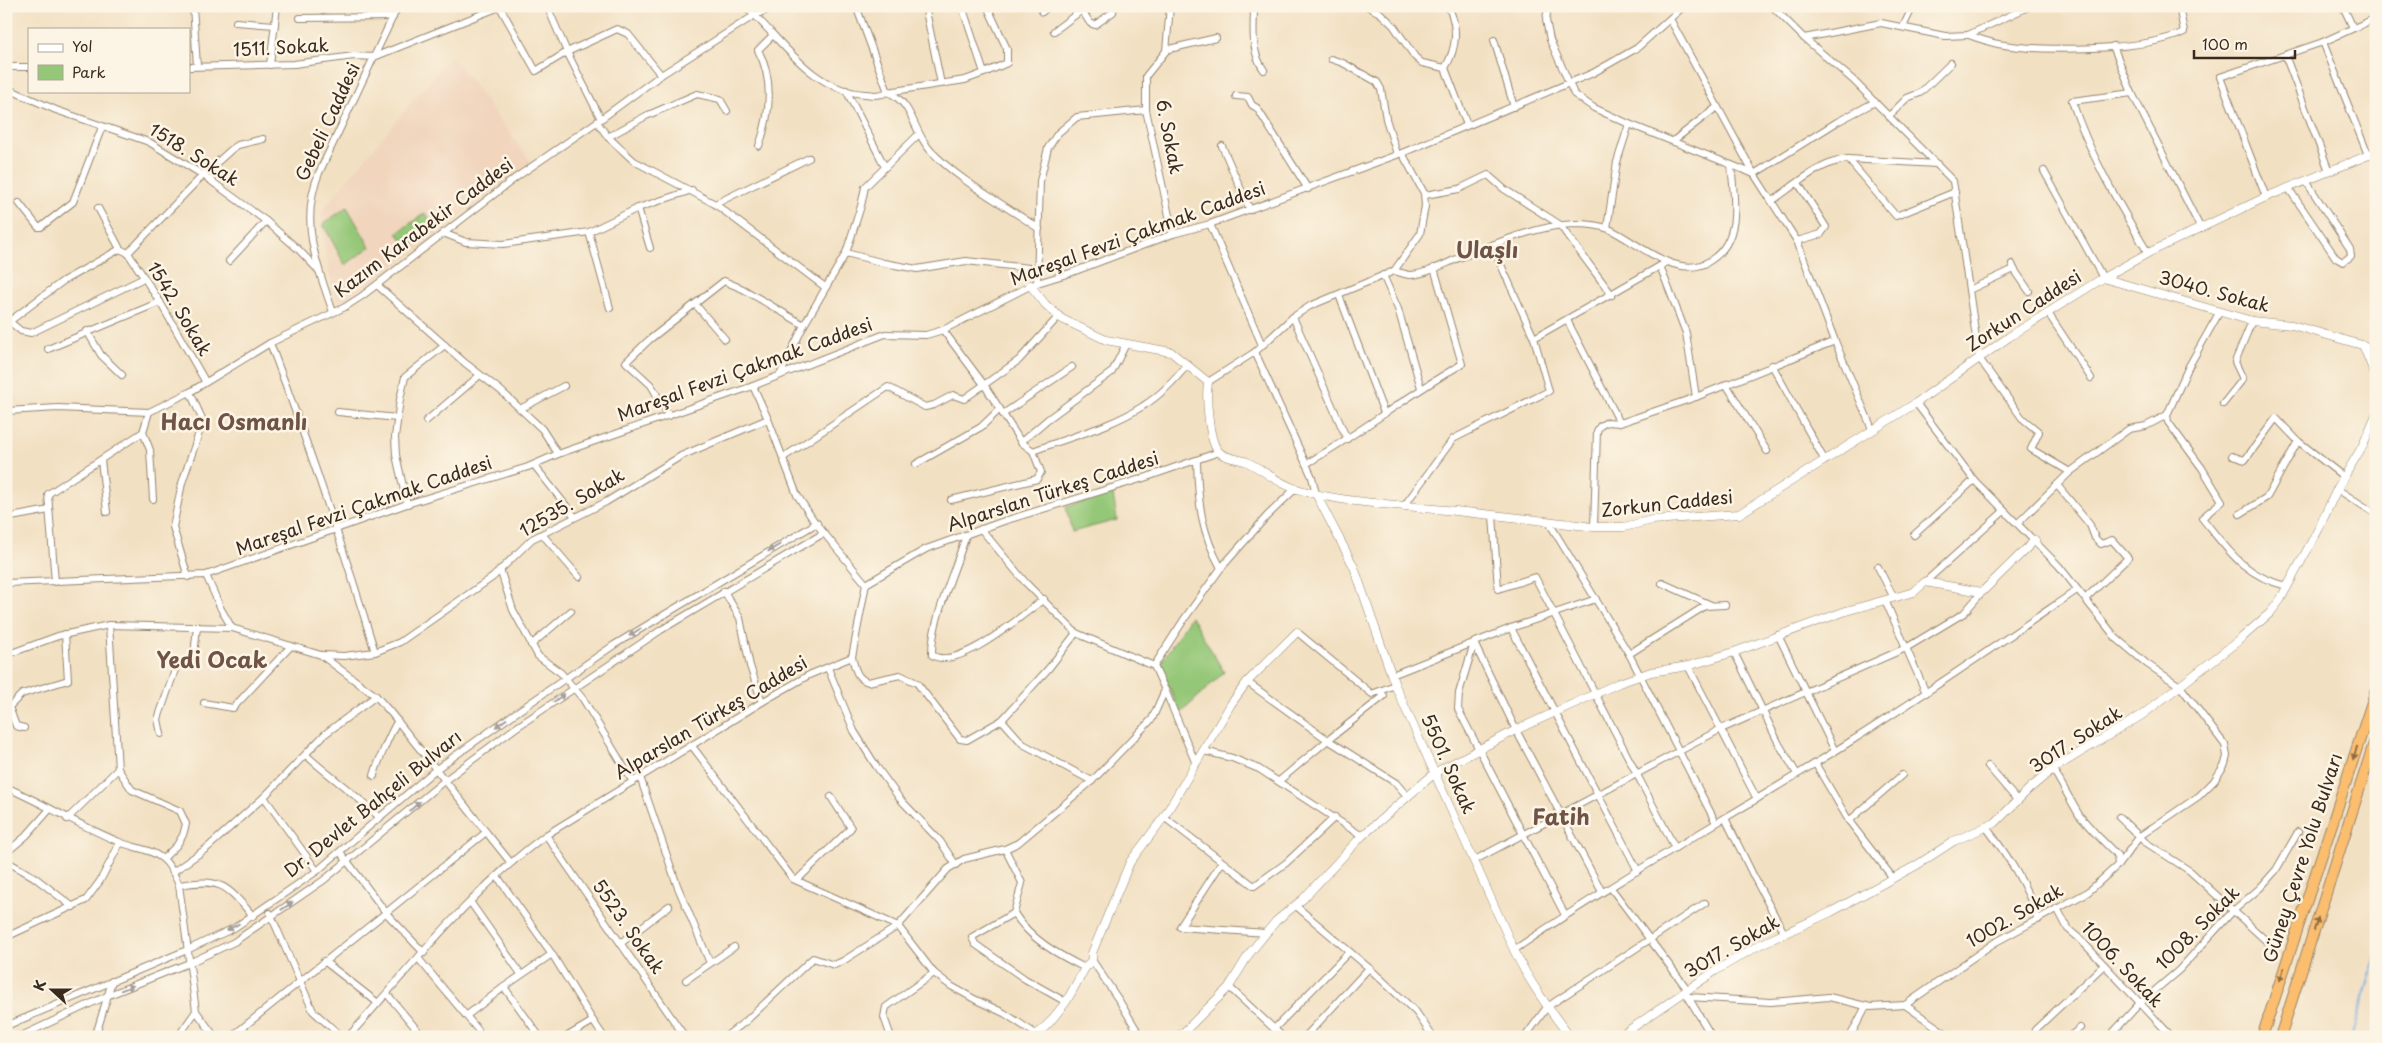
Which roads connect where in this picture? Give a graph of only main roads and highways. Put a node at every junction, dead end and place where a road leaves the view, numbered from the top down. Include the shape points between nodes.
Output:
1 (2376, 690) edge
2 (2376, 737) edge
3 (2262, 1037) edge
4 (2280, 1037) edge

1 -> 3 highway, Güney Çevre Yolu Bulvarı
4 -> 2 highway, Güney Çevre Yolu Bulvarı

